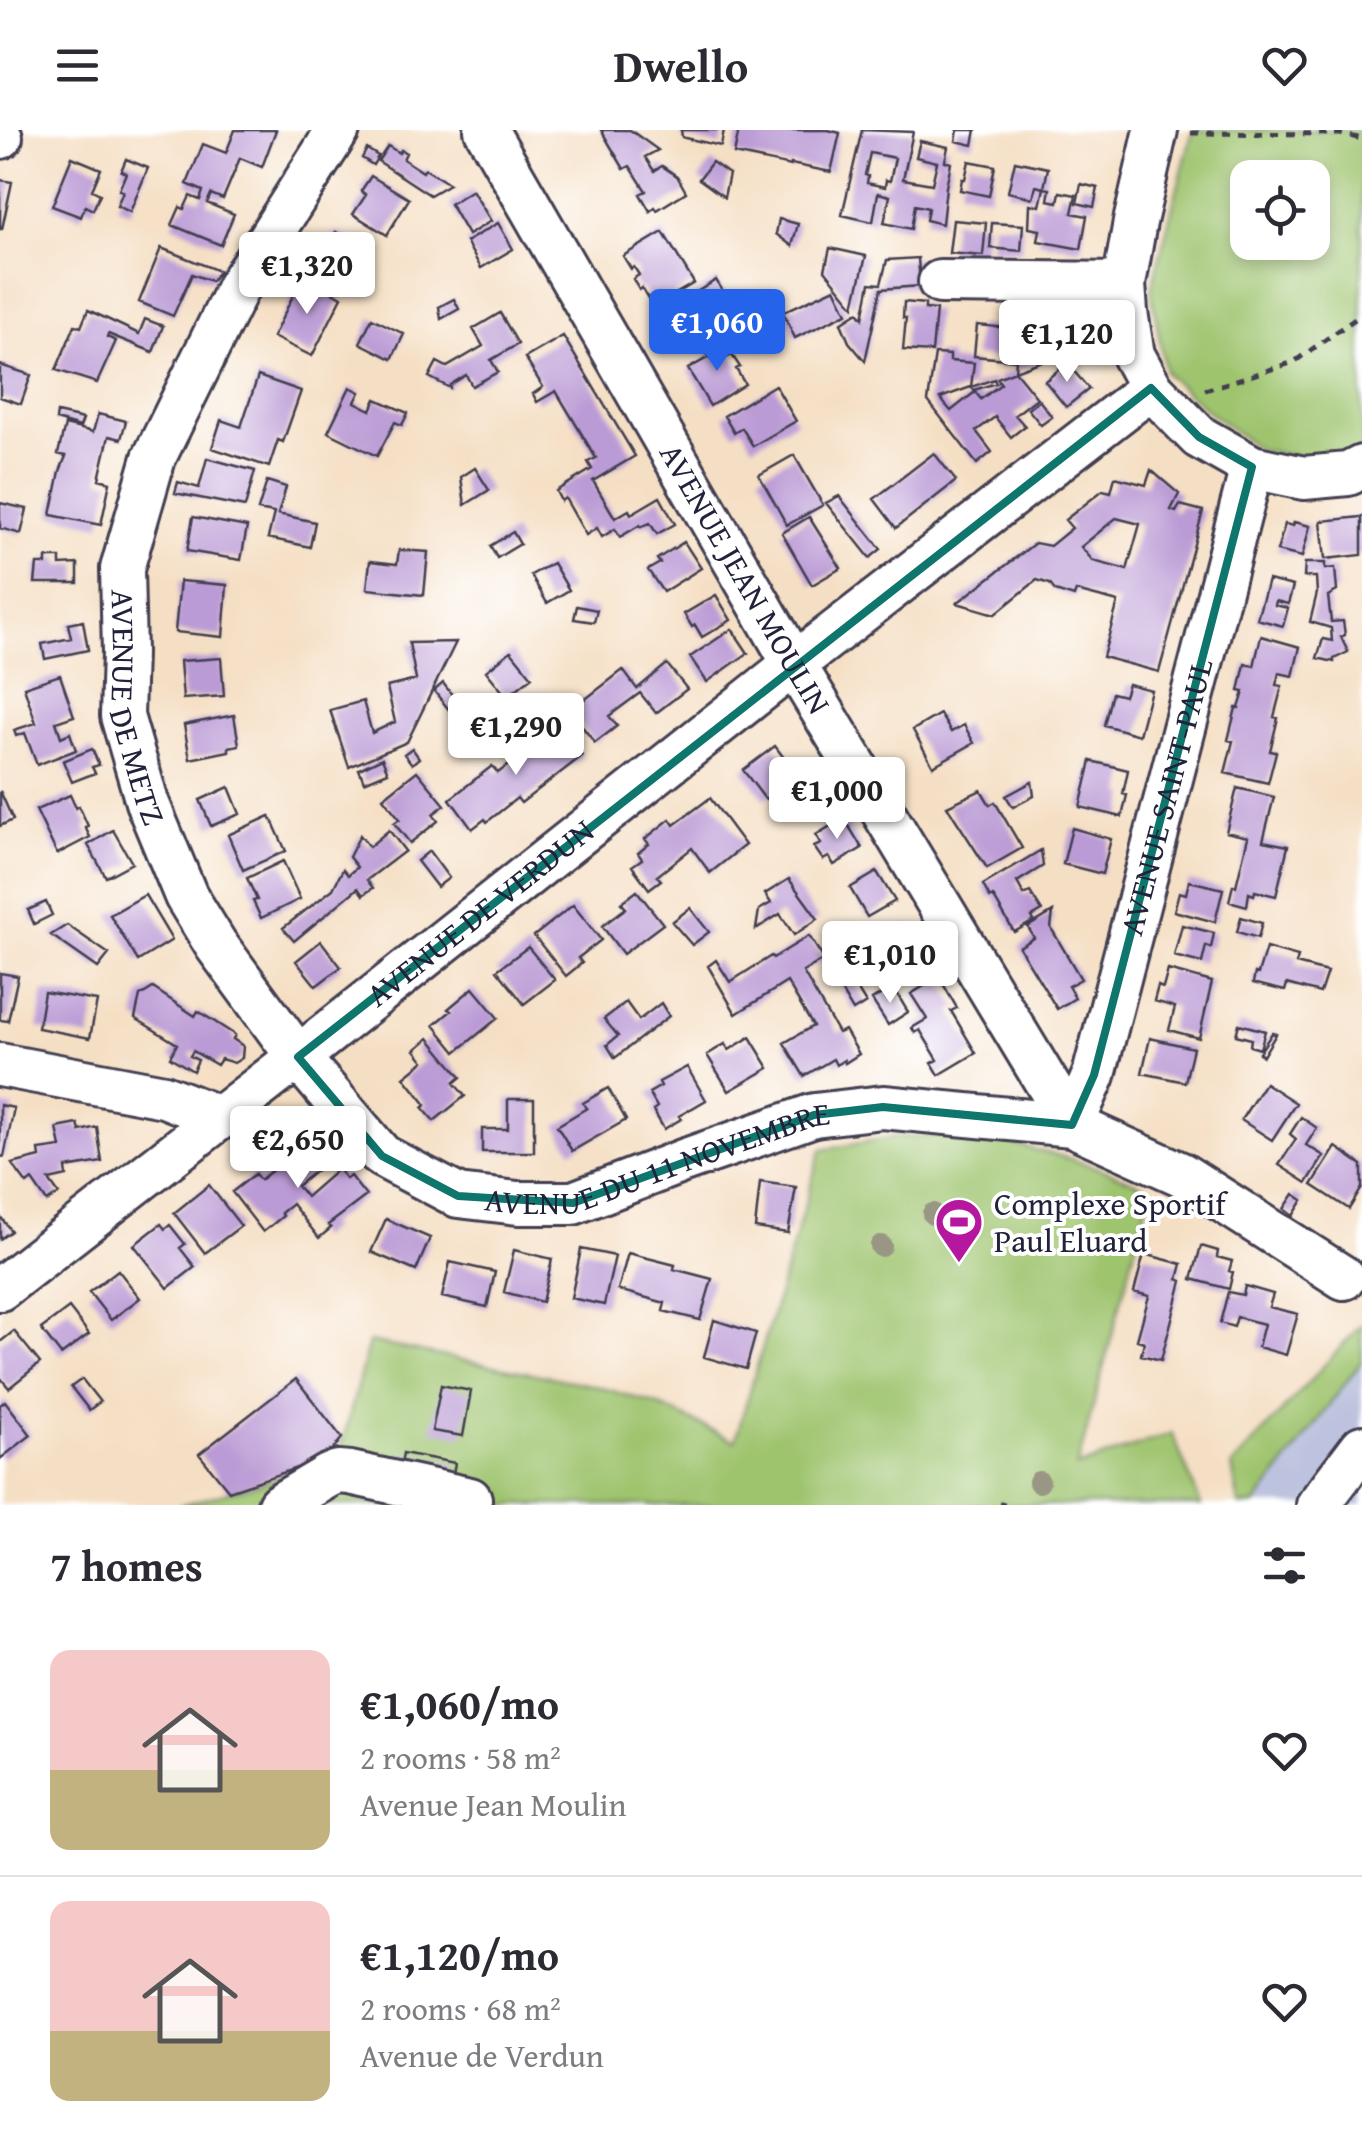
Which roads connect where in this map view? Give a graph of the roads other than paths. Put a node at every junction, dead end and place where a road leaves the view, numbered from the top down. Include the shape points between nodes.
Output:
1 (338, 130) edge
2 (486, 130) edge
3 (1154, 141) edge
4 (940, 282) dead end
5 (1124, 284) junction
6 (1158, 395) junction
7 (1252, 467) junction
8 (1362, 467) edge
9 (794, 664) junction
10 (298, 1057) junction
11 (0, 1065) edge
12 (220, 1118) junction
13 (1072, 1125) junction
14 (1344, 1278) dead end
15 (0, 1289) edge
16 (1362, 1447) edge
17 (470, 1499) dead end
18 (279, 1505) edge
19 (1318, 1505) edge

1 - 10 street, AVENUE DE METZ via 222,318 154,458 122,569 122,716 147,802 186,896
2 - 9 street, AVENUE JEAN MOULIN
3 - 5 street
4 - 5 street
5 - 6 street via 1133,355
6 - 7 street via 1199,437
6 - 9 street, AVENUE DE VERDUN
7 - 8 street via 1304,478
7 - 13 street, AVENUE SAINT-PAUL via 1094,1075
9 - 10 street, AVENUE DE VERDUN
9 - 13 street, AVENUE JEAN MOULIN
10 - 12 street, AVENUE DE VERDUN
10 - 13 street, AVENUE DU 11 NOVEMBRE via 382,1156 458,1196 518,1203 573,1203 814,1116 883,1107
11 - 12 street via 164,1096
12 - 15 street, AVENUE DE VERDUN
13 - 14 street, AVENUE DU 11 NOVEMBRE via 1181,1174
16 - 19 street
17 - 18 street via 338,1472

